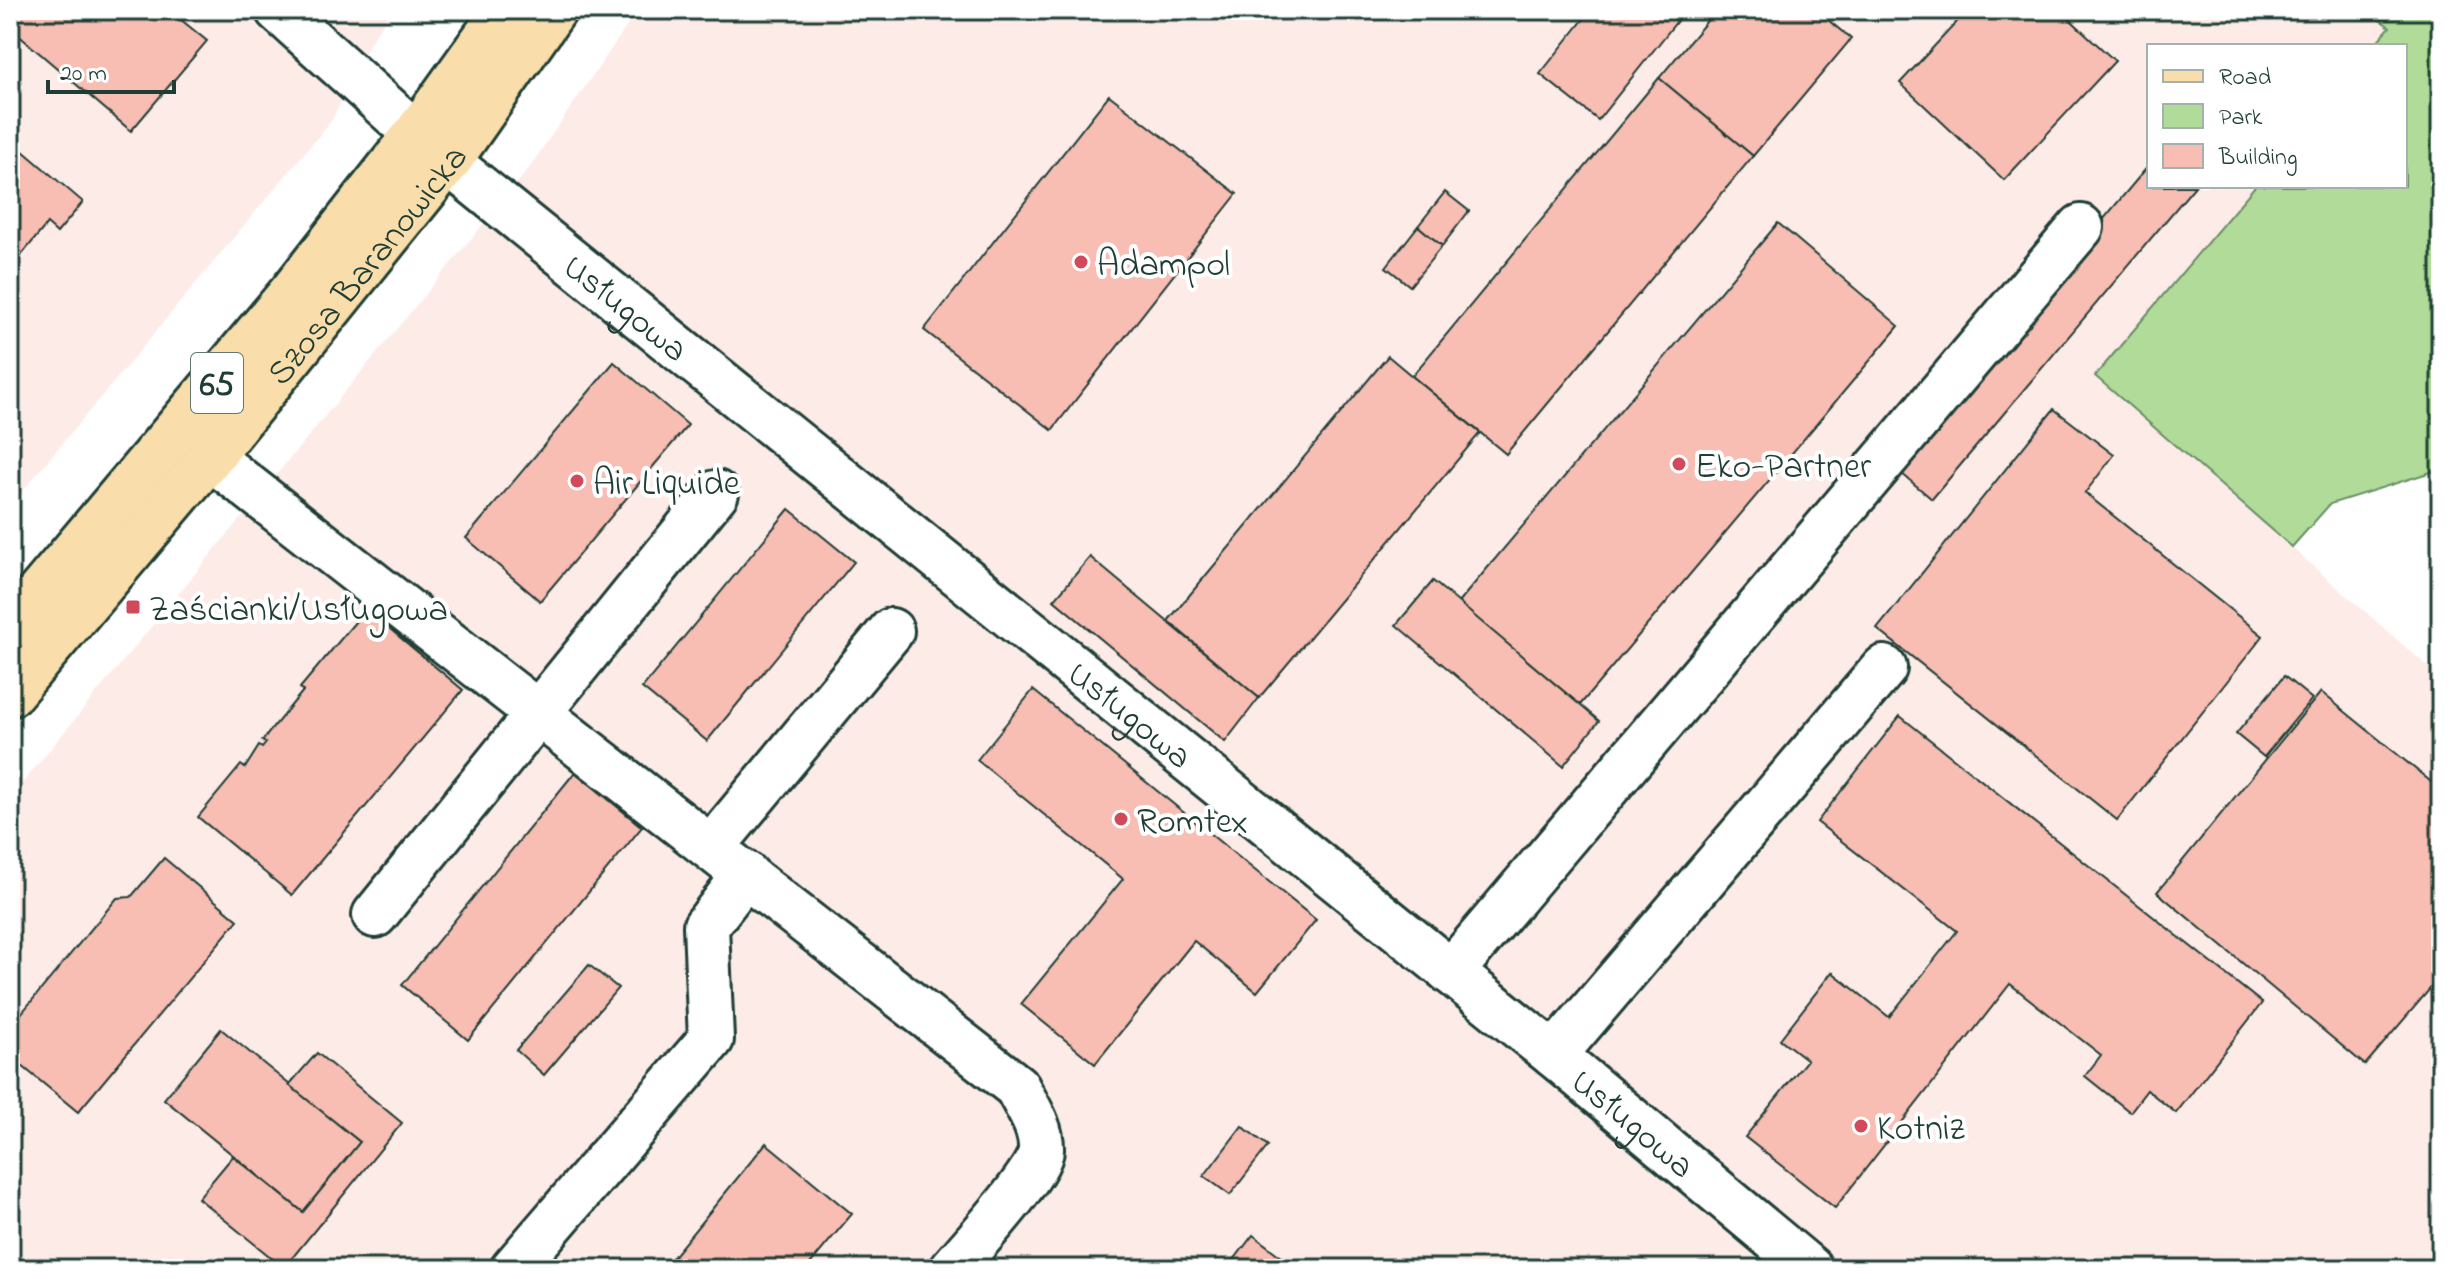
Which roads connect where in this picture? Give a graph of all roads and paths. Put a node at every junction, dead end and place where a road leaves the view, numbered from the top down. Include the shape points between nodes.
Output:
1 (278, 10) edge
2 (505, 10) edge
3 (527, 10) edge
4 (554, 10) edge
5 (433, 148) junction
6 (2081, 227) dead end
7 (194, 444) junction
8 (716, 493) dead end
9 (69, 558) junction
10 (101, 587) junction
11 (10, 627) edge
12 (891, 631) dead end
13 (1884, 668) dead end
14 (10, 694) edge
15 (538, 712) junction
16 (712, 847) junction
17 (746, 874) junction
18 (375, 915) dead end
19 (1451, 972) junction
20 (1554, 1055) junction
21 (513, 1269) edge
22 (952, 1269) edge
23 (1810, 1269) edge

1 - 5 street, Usługowa
2 - 5 main road, Szosa Baranowicka / 65
3 - 5 main road
4 - 5 main road, Szosa Baranowicka / 65
5 - 7 main road, Szosa Baranowicka / 65 via 292,292
5 - 7 main road, Szosa Baranowicka / 65 via 284,366
5 - 19 street, Usługowa
6 - 19 street
7 - 9 main road, Szosa Baranowicka / 65
7 - 10 main road, Szosa Baranowicka / 65
7 - 15 street
8 - 15 street
9 - 10 main road
9 - 11 main road, Szosa Baranowicka / 65
10 - 14 main road, Szosa Baranowicka / 65
12 - 16 street
13 - 20 street
15 - 16 street
15 - 18 street
16 - 17 street
17 - 21 street via 706,926 711,1039
17 - 22 street via 1017,1087 1039,1130 1042,1154 1030,1176
19 - 20 street, Usługowa
20 - 23 street, Usługowa

